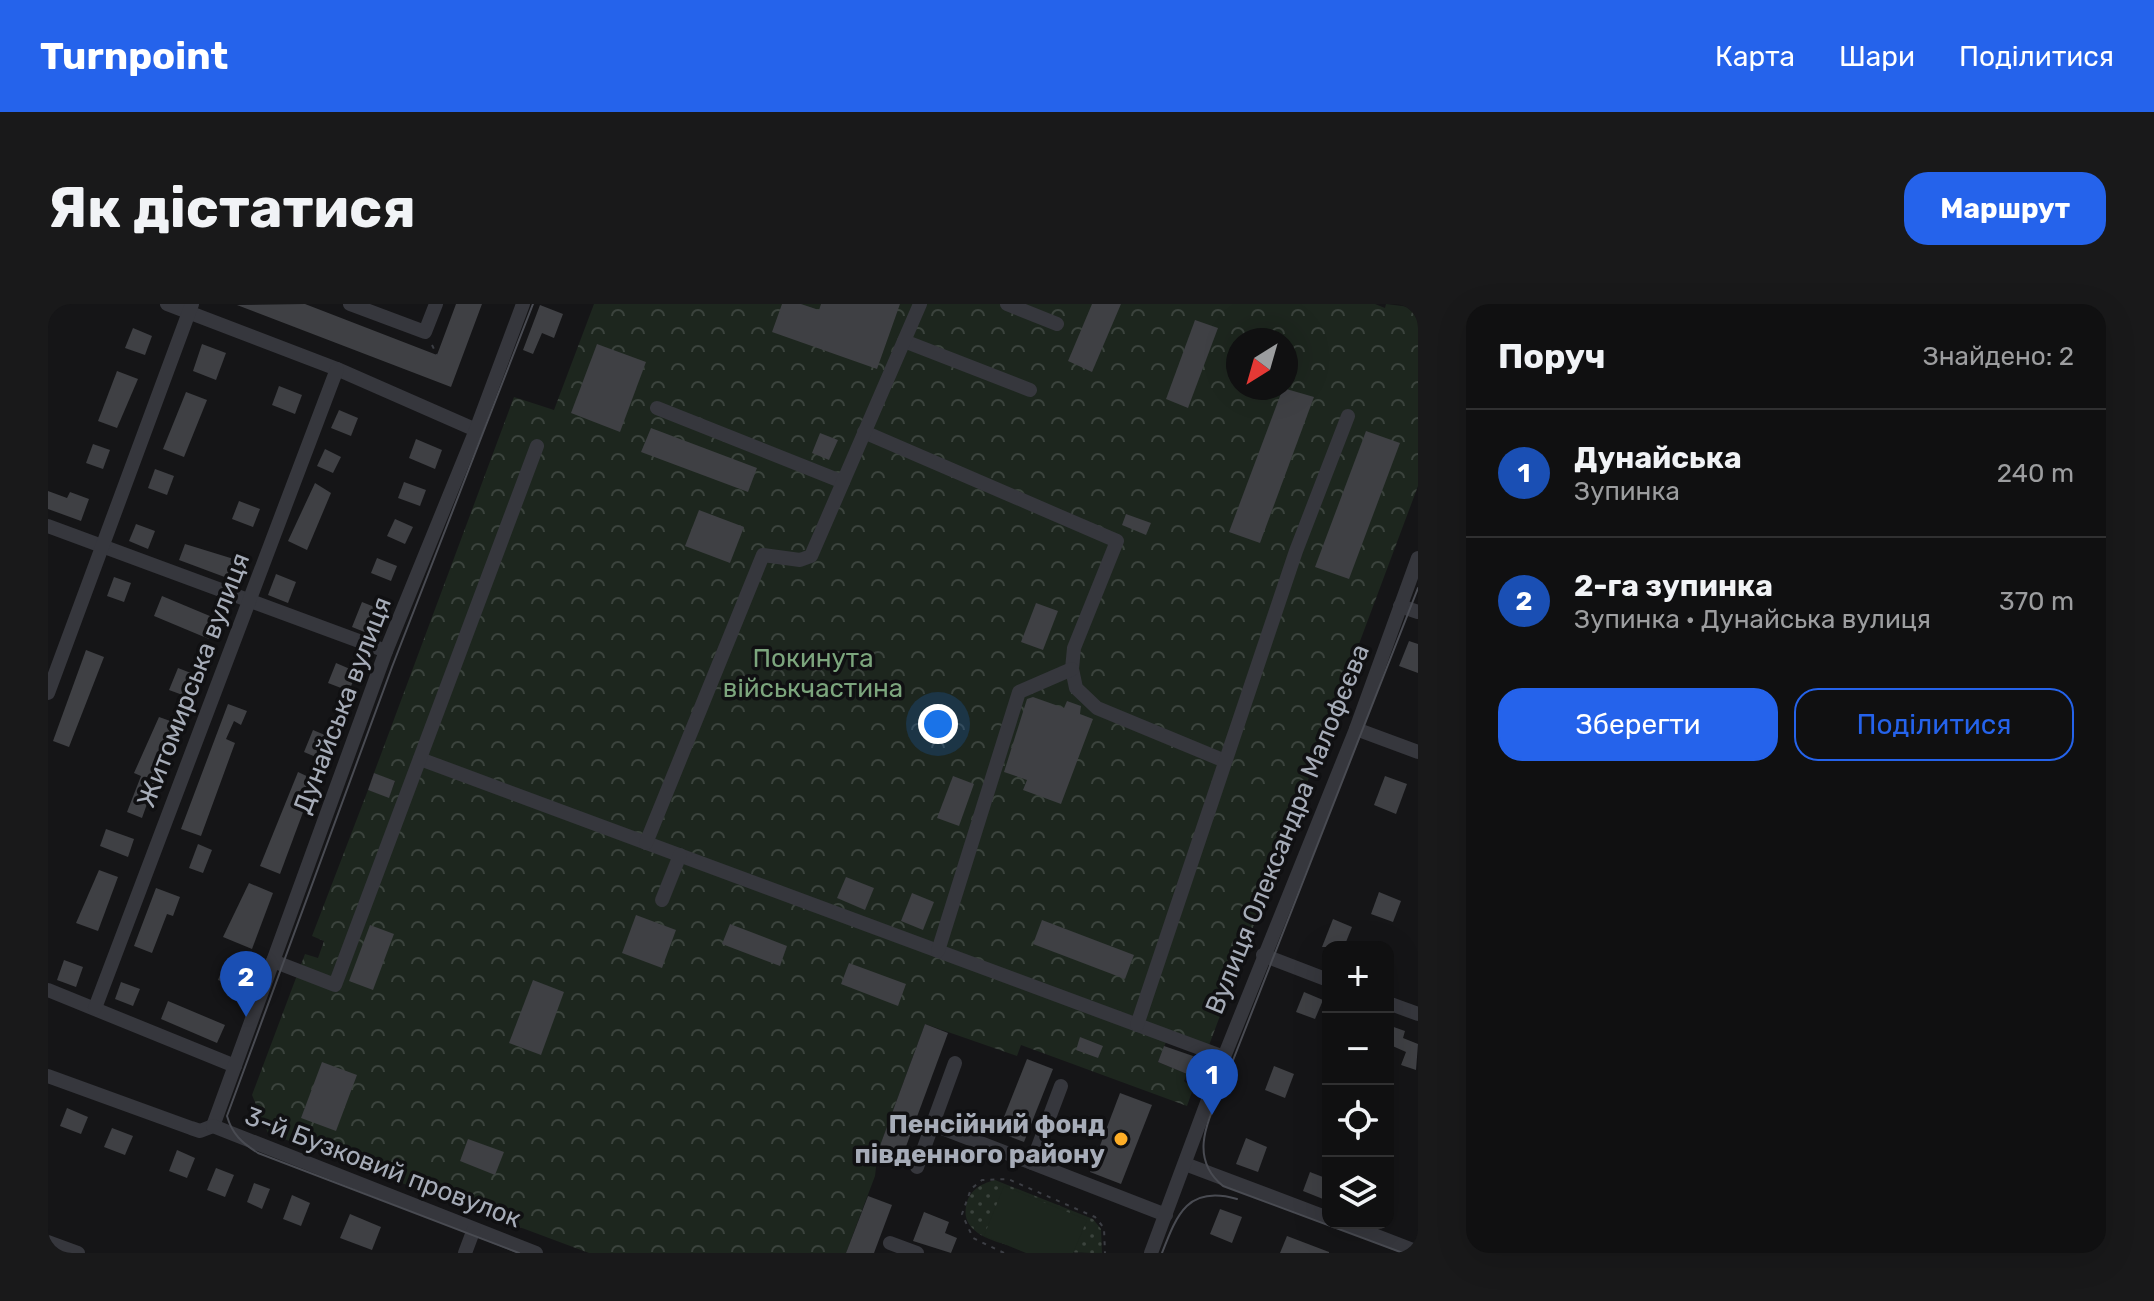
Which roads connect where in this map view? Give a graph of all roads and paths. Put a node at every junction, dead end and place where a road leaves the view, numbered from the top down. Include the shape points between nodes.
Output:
1 (167, 304) edge
2 (350, 304) edge
3 (436, 304) edge
4 (523, 304) edge
5 (920, 304) edge
6 (1007, 304) edge
7 (190, 308) edge
8 (1057, 324) dead end
9 (904, 341) junction
10 (337, 369) junction
11 (1030, 390) dead end
12 (657, 408) dead end
13 (1348, 416) dead end
14 (476, 430) junction
15 (864, 432) junction
16 (537, 446) dead end
17 (843, 482) junction
18 (48, 526) edge
19 (104, 546) junction
20 (1418, 558) edge
21 (249, 599) junction
22 (1400, 606) junction
23 (1418, 612) edge
24 (386, 651) junction
25 (1072, 669) junction
26 (48, 693) edge
27 (1356, 729) junction
28 (1418, 752) edge
29 (420, 759) junction
30 (1225, 761) junction
31 (646, 843) junction
32 (680, 855) junction
33 (662, 900) dead end
34 (938, 951) junction
35 (1263, 955) junction
36 (273, 961) junction
37 (1322, 978) edge
38 (48, 990) edge
39 (1394, 1005) edge
40 (95, 1008) junction
41 (1418, 1014) edge
42 (1137, 1025) junction
43 (1224, 1057) junction
44 (955, 1063) dead end
45 (235, 1066) junction
46 (48, 1076) edge
47 (1061, 1086) dead end
48 (934, 1125) junction
49 (213, 1126) junction
50 (1032, 1163) junction
51 (1185, 1164) junction
52 (917, 1167) dead end
53 (1166, 1215) junction
54 (1322, 1216) edge
55 (474, 1229) junction
56 (1359, 1229) edge
57 (48, 1242) edge
58 (890, 1243) dead end
59 (1418, 1252) edge
60 (78, 1253) edge
61 (465, 1253) edge
62 (536, 1253) edge
63 (917, 1253) edge
64 (1004, 1253) edge
65 (1105, 1253) edge
66 (1151, 1253) edge

1 - 7 street
2 - 3 street via 425,332
4 - 14 street, Дунайська вулиця
5 - 9 street
6 - 8 street
7 - 10 street
7 - 19 street
9 - 11 street
9 - 15 street
10 - 14 street
10 - 21 street, Житомирська вулиця
12 - 17 street
13 - 30 street
14 - 24 street, Дунайська вулиця
15 - 17 street
15 - 25 street via 1117,541 1074,648
16 - 29 street
17 - 31 street via 811,556 800,560 763,555
18 - 19 street
19 - 21 street
19 - 26 street
20 - 22 street, Вулиця Олександра Малофєєва
21 - 24 street
21 - 40 street, Житомирська вулиця
22 - 23 street
22 - 27 street, Вулиця Олександра Малофєєва
24 - 36 street, Дунайська вулиця
25 - 30 street via 1076,688 1097,708
25 - 34 street via 1019,692
27 - 28 street
27 - 35 street, Вулиця Олександра Малофєєва
29 - 31 street
29 - 36 street via 335,985
30 - 42 street
31 - 32 street
32 - 33 street
32 - 34 street
34 - 42 street
35 - 37 street
35 - 43 street, Вулиця Олександра Малофєєва
36 - 45 street, Дунайська вулиця
38 - 40 street
39 - 41 street
40 - 45 street
42 - 43 street
43 - 51 street, Вулиця Олександра Малофєєва
44 - 48 street
45 - 49 street, Дунайська вулиця
46 - 49 street, 3-й Бузковий провулок via 200,1131
47 - 50 street
48 - 50 street
48 - 52 street
49 - 55 street, 3-й Бузковий провулок
50 - 53 street
51 - 53 street, Вулиця Олександра Малофєєва
51 - 54 street
53 - 66 street, Вулиця Олександра Малофєєва
55 - 61 street
55 - 62 street, 3-й Бузковий провулок
56 - 59 street
57 - 60 street
58 - 63 street
64 - 65 path via 973,1238 962,1214 971,1189 995,1177 1095,1217 1104,1228

